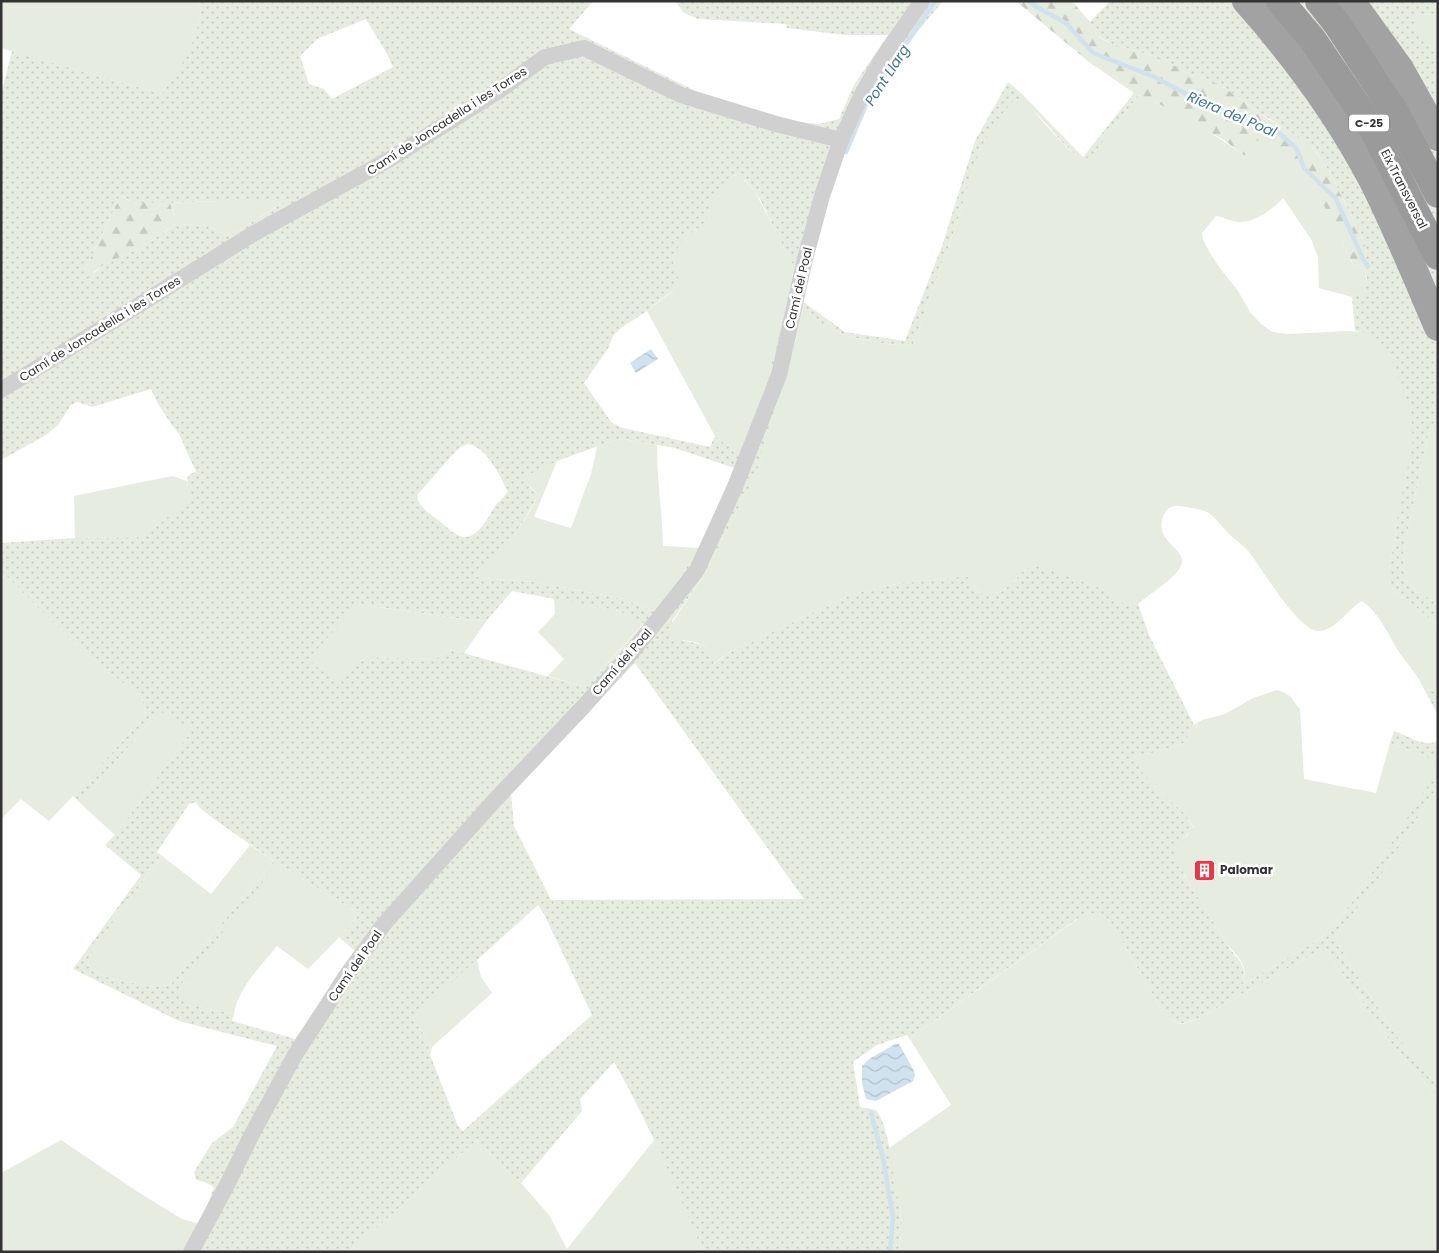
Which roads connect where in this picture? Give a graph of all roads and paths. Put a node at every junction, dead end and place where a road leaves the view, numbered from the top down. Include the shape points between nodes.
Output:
1 (922, 1) edge
2 (1246, 1) edge
3 (1280, 1) edge
4 (1319, 1) edge
5 (1351, 1) edge
6 (1438, 137) edge
7 (841, 140) junction
8 (1438, 194) edge
9 (1438, 256) edge
10 (1438, 327) edge
11 (1, 390) edge
12 (191, 1252) edge

1 - 7 street, Camí del Poal via 882,59
2 - 10 highway via 1305,73 1342,128 1372,181
3 - 9 highway, Eix Transversal / C-25 via 1314,40 1373,129
4 - 8 highway, C-25 via 1396,114
5 - 6 highway via 1400,69
7 - 11 street, Camí de Joncadella i les Torres via 681,95 584,48 545,57 497,92 390,159 253,234
7 - 12 street, Camí del Poal via 804,259 779,375 736,487 696,570 632,652 384,924 295,1055

